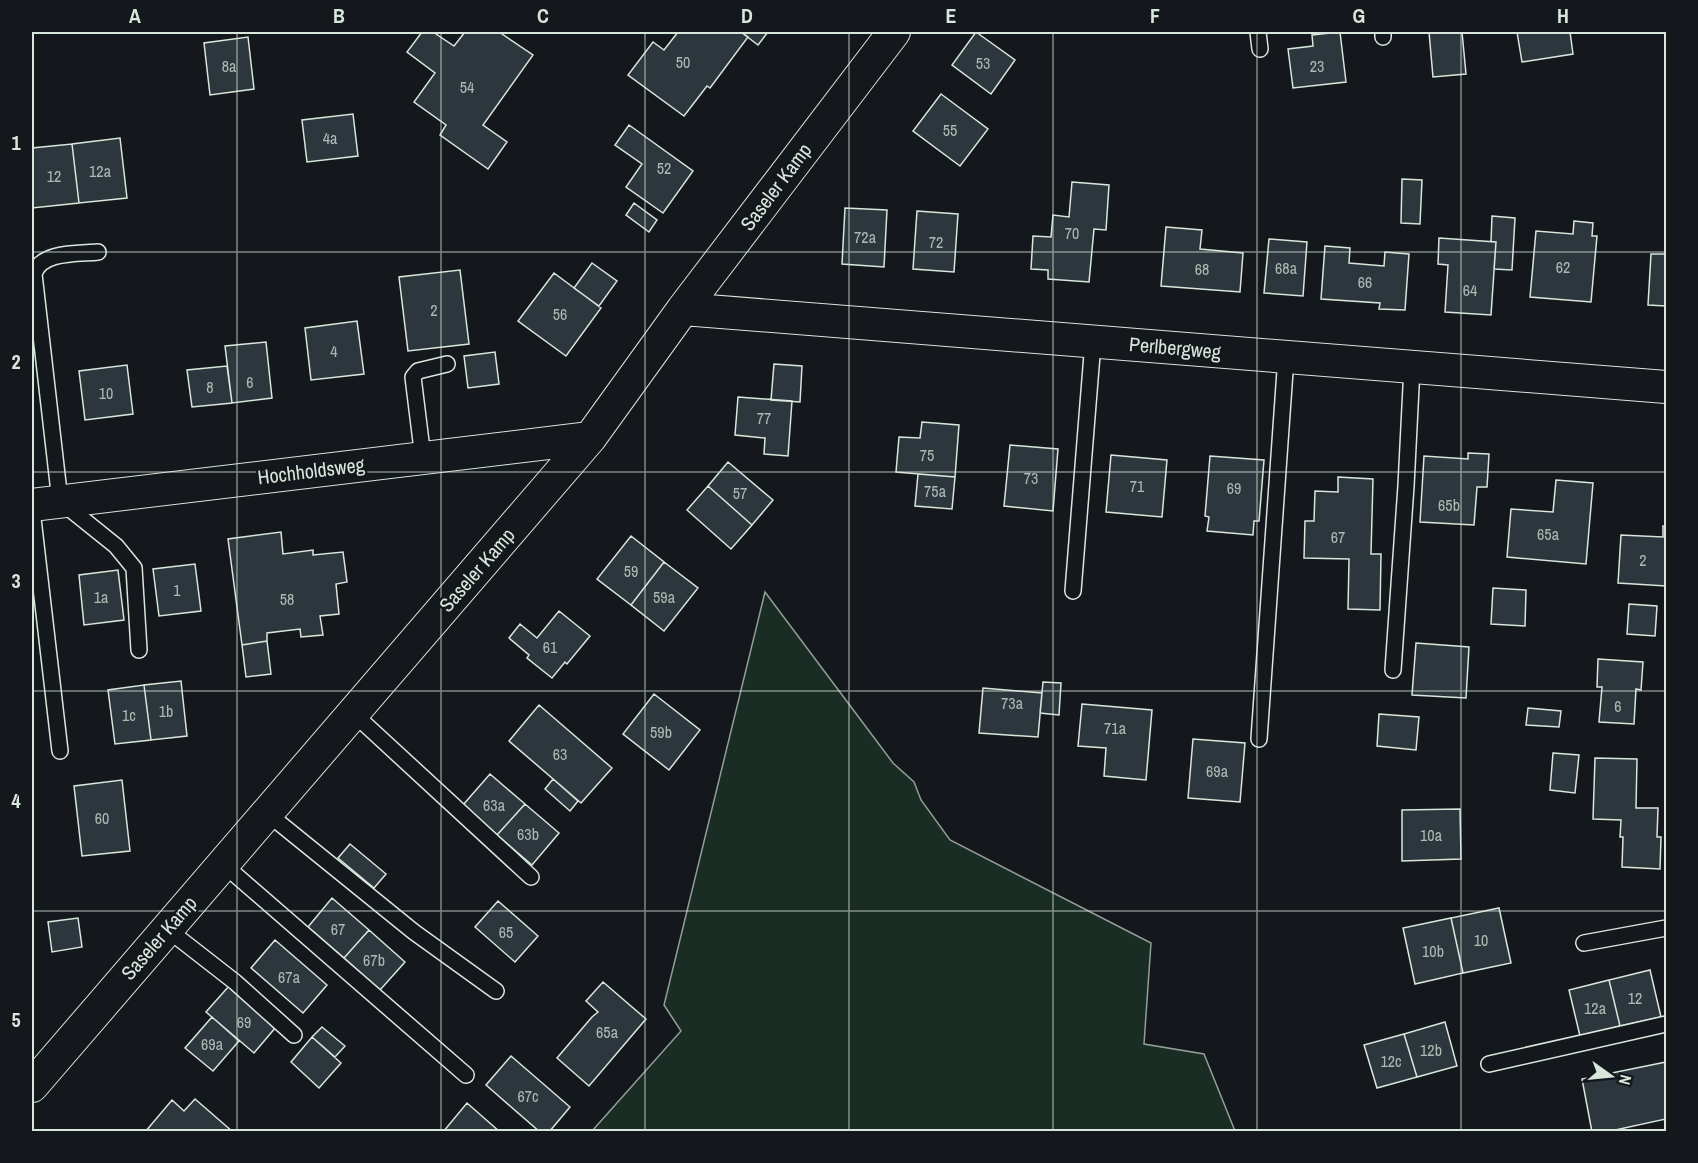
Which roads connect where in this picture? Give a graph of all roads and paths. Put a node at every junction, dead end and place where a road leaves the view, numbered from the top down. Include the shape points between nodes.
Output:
1 (894, 32) edge
2 (1258, 32) edge
3 (1260, 49) dead end
4 (98, 252) dead end
5 (683, 309) junction
6 (1093, 342) junction
7 (1286, 357) junction
8 (447, 364) dead end
9 (1412, 367) junction
10 (1666, 387) edge
11 (590, 438) junction
12 (423, 458) junction
13 (41, 505) edge
14 (1073, 591) dead end
15 (139, 650) dead end
16 (1393, 670) dead end
17 (353, 713) junction
18 (1259, 739) dead end
19 (60, 752) dead end
20 (267, 813) junction
21 (223, 864) junction
22 (531, 877) dead end
23 (1666, 927) edge
24 (167, 929) junction
25 (1584, 944) dead end
26 (496, 991) dead end
27 (1666, 1024) edge
28 (294, 1035) dead end
29 (1489, 1064) dead end
30 (466, 1075) dead end
31 (32, 1086) edge

1 - 5 street, Saseler Kamp
2 - 3 lane
4 - 13 lane via 48,258 34,274
5 - 6 street, Perlbergweg
5 - 11 street, Saseler Kamp
6 - 7 street, Perlbergweg
6 - 14 lane
7 - 9 street, Perlbergweg
7 - 18 lane
8 - 12 lane via 418,371 413,377
9 - 10 street, Perlbergweg
9 - 16 lane
11 - 12 street, Hochholdsweg
11 - 17 street, Saseler Kamp
12 - 13 street, Hochholdsweg
13 - 15 lane via 116,546 134,568
13 - 19 lane
17 - 20 street, Saseler Kamp
17 - 22 lane
20 - 21 street, Saseler Kamp
20 - 26 lane via 414,933
21 - 24 street, Saseler Kamp
21 - 30 lane
23 - 25 lane
24 - 28 lane
24 - 31 street, Saseler Kamp
27 - 29 lane

